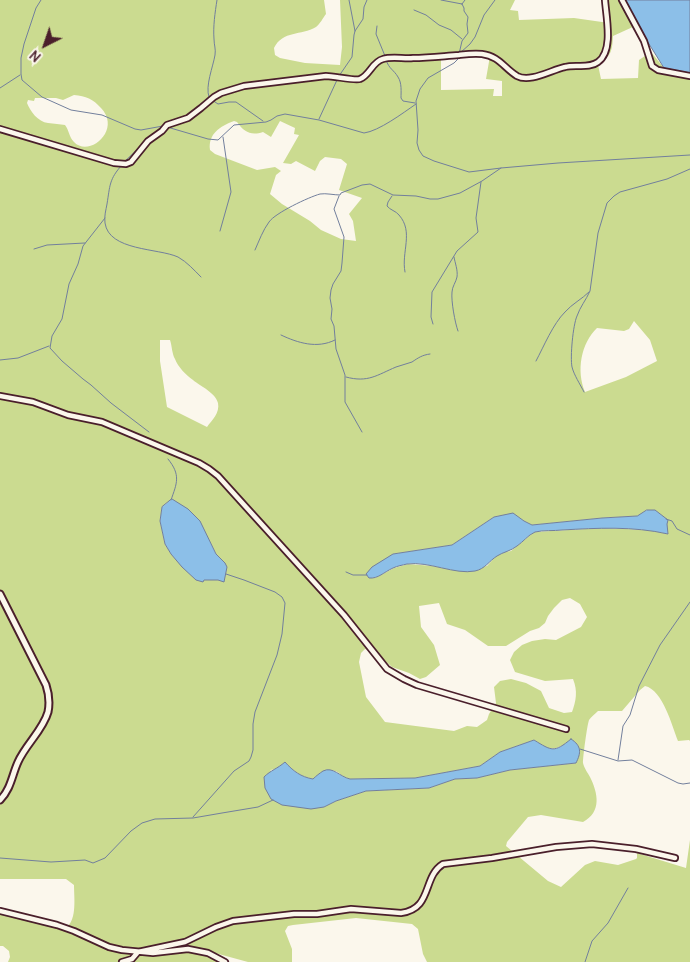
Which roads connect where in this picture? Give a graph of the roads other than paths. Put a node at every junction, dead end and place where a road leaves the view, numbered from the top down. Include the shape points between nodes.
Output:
1 (605, 0) edge
2 (622, 0) edge
3 (690, 76) edge
4 (0, 129) edge
5 (0, 396) edge
6 (0, 594) edge
7 (566, 729) dead end
8 (0, 800) edge
9 (675, 858) dead end
10 (0, 911) edge
11 (138, 952) junction
12 (122, 962) edge
13 (225, 962) edge

1 - 4 street via 606,49 600,61 591,65 564,67 528,78 517,76 495,58 481,54 392,58 378,61 363,77 355,80 326,76 244,86 214,97 188,118 167,125 126,164
2 - 3 street via 644,41 652,66
5 - 7 street via 102,422 209,469 344,615 387,669 417,685
6 - 8 street via 44,679 49,706 44,722 18,762
9 - 11 street via 592,844 450,862 436,870 421,903 410,912 351,909 233,921 186,942
10 - 11 street via 57,925 110,946
11 - 12 street via 132,959
11 - 13 street via 188,949 208,953

